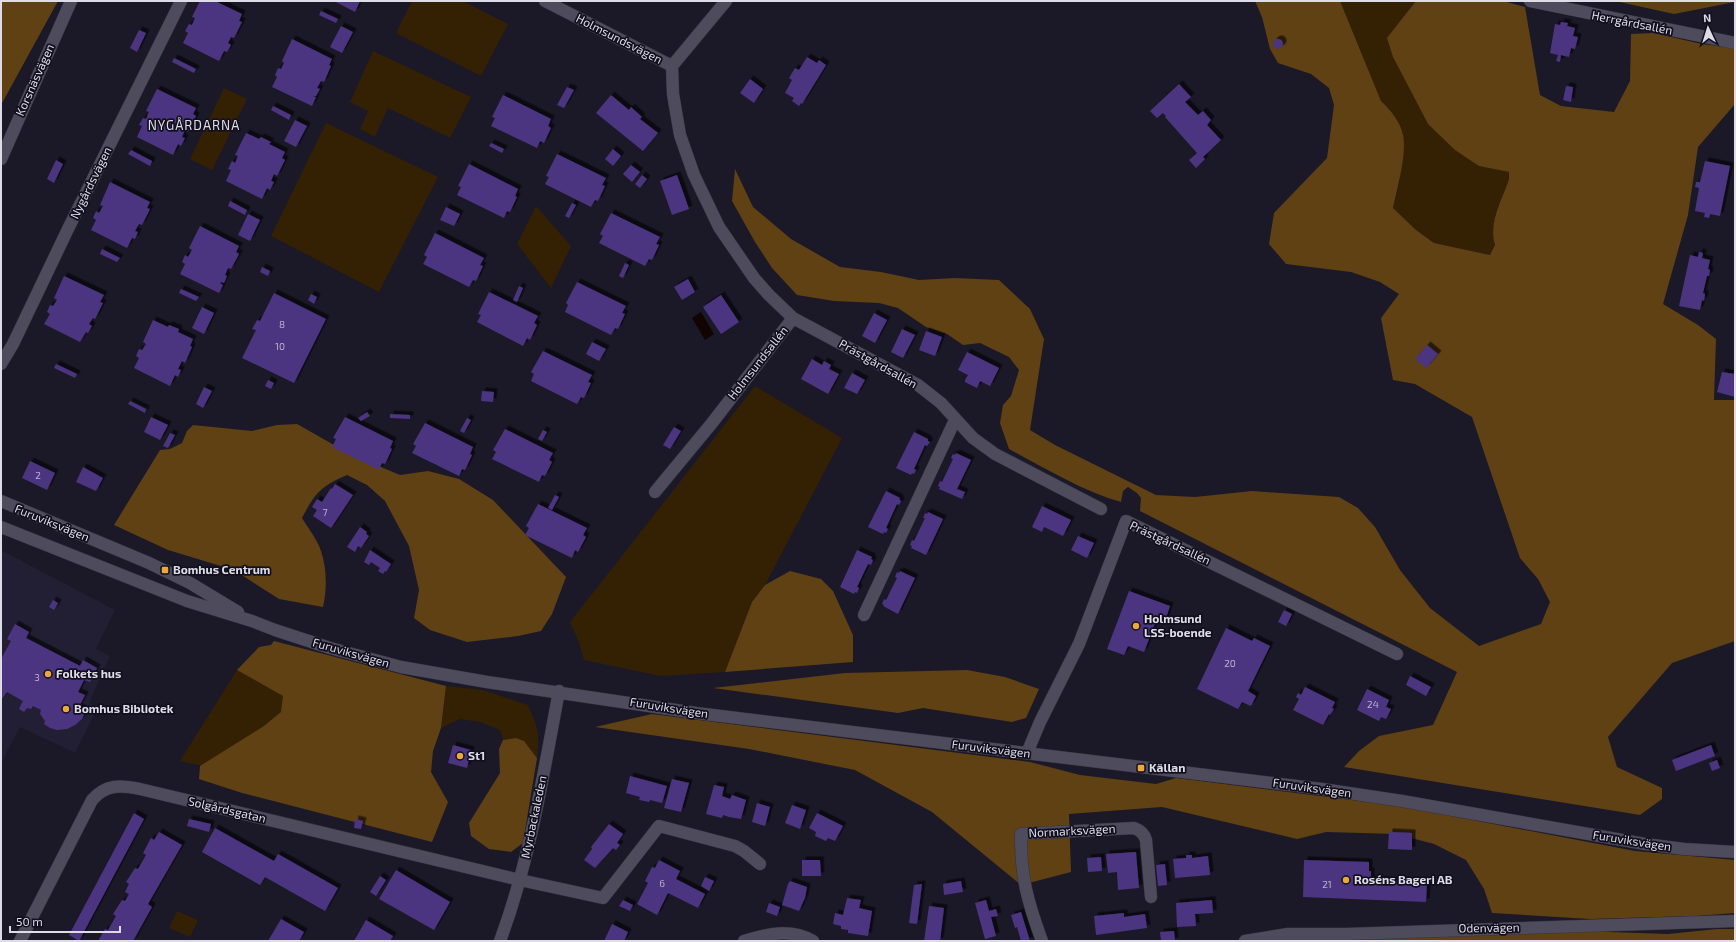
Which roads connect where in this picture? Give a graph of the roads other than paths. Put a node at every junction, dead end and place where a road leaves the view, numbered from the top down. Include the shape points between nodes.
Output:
1 (71, 1) edge
2 (180, 1) edge
3 (545, 1) edge
4 (726, 1) edge
5 (1530, 1) edge
6 (1735, 43) edge
7 (672, 66) junction
8 (1, 159) edge
9 (793, 318) junction
10 (1, 364) edge
11 (955, 420) junction
12 (655, 492) dead end
13 (1, 501) edge
14 (1101, 509) dead end
15 (1, 527) edge
16 (864, 615) dead end
17 (252, 621) junction
18 (1397, 654) dead end
19 (559, 691) junction
20 (1027, 753) junction
21 (1735, 852) edge
22 (760, 864) dead end
23 (520, 880) junction
24 (1151, 897) dead end
25 (1735, 921) edge
26 (20, 941) edge
27 (500, 941) edge
28 (744, 941) edge
29 (813, 941) edge
30 (1042, 941) edge
31 (1244, 941) edge

1 - 8 street, Korsnäsvägen
2 - 10 street, Nygårdsvägen
3 - 7 street, Holmsundsvägen
4 - 7 street
5 - 6 street, Herrgårdsallén
7 - 9 street, Holmsundsallén via 680,135 707,204 719,227 754,278
9 - 11 street, Prästgårdsallén via 918,385 941,403
9 - 12 street, Holmsundsallén
11 - 14 street, Prästgårdsallén via 995,454
11 - 16 street
13 - 17 street, Furuviksvägen via 165,570
15 - 17 street, Furuviksvägen via 188,601
17 - 19 street, Furuviksvägen via 330,648 401,667
18 - 20 street, Prästgårdsallén via 1126,521 1079,644
19 - 20 street, Furuviksvägen via 696,713
19 - 23 street, Myrbackaleden via 531,838
20 - 21 street, Furuviksvägen via 1322,789 1645,844
22 - 23 street, Solgårdsgatan via 735,846 659,826 603,898
23 - 26 street, Solgårdsgatan via 140,789 116,786 102,791 92,800
23 - 27 street, Myrbackaleden
24 - 30 street, Normarksvägen via 1146,840 1145,835 1139,830 1134,828 1022,834 1021,853 1025,887
25 - 31 street, Odenvägen via 1288,934
28 - 29 street via 782,933 797,934

